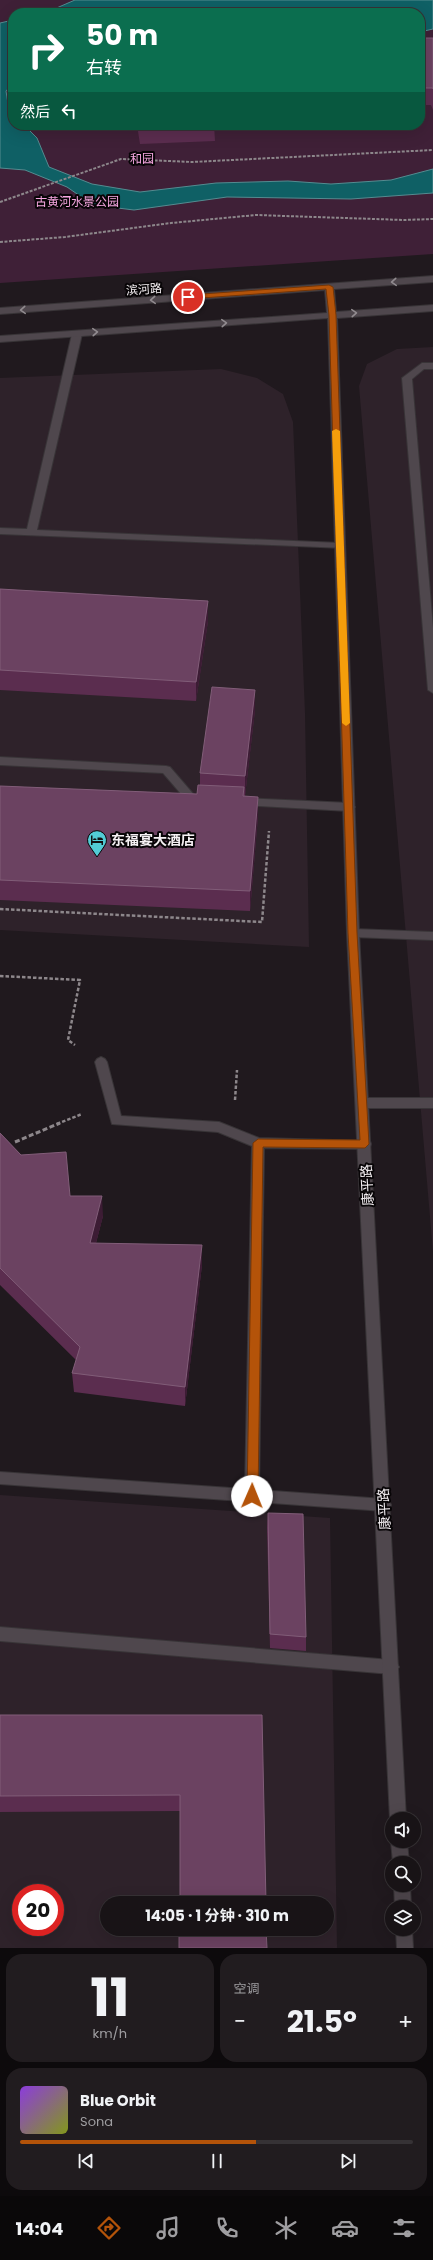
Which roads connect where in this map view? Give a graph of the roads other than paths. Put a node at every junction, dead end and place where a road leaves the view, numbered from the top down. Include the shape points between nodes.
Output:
1 (433, 279) edge
2 (329, 287) junction
3 (433, 308) edge
4 (0, 311) edge
5 (332, 315) junction
6 (77, 334) junction
7 (0, 339) edge
8 (433, 366) edge
9 (0, 531) edge
10 (31, 532) junction
11 (340, 546) junction
12 (433, 690) edge
13 (0, 761) edge
14 (216, 800) edge
15 (232, 801) edge
16 (349, 807) junction
17 (353, 933) junction
18 (433, 936) edge
19 (101, 1062) road end
20 (362, 1103) junction
21 (433, 1103) edge
22 (258, 1143) junction
23 (365, 1144) junction
24 (0, 1478) edge
25 (252, 1496) junction
26 (384, 1505) junction
27 (0, 1634) edge
28 (391, 1667) junction
29 (398, 1812) edge
30 (404, 1936) edge
31 (405, 1948) edge

1 -> 2 street, 滨河路
2 -> 4 street, 滨河路
2 - 5 street, 康平路
5 -> 3 street
6 -> 5 street
5 - 11 street, 康平路
6 - 7 street
6 - 10 street
8 - 12 street via 422,366 407,378
9 - 10 street
10 - 11 street
11 - 16 street, 康平路
13 - 14 street via 166,770 192,799
15 - 16 street
16 - 17 street, 康平路
17 - 18 street
17 - 20 street, 康平路
19 - 22 street via 116,1121 219,1127
20 - 21 street
20 - 23 street, 康平路
22 - 23 street
22 - 25 street
23 - 26 street, 康平路
24 - 25 street
25 - 26 street
26 - 28 street, 康平路
27 - 28 street
28 - 29 street, 康平路
30 - 31 street

